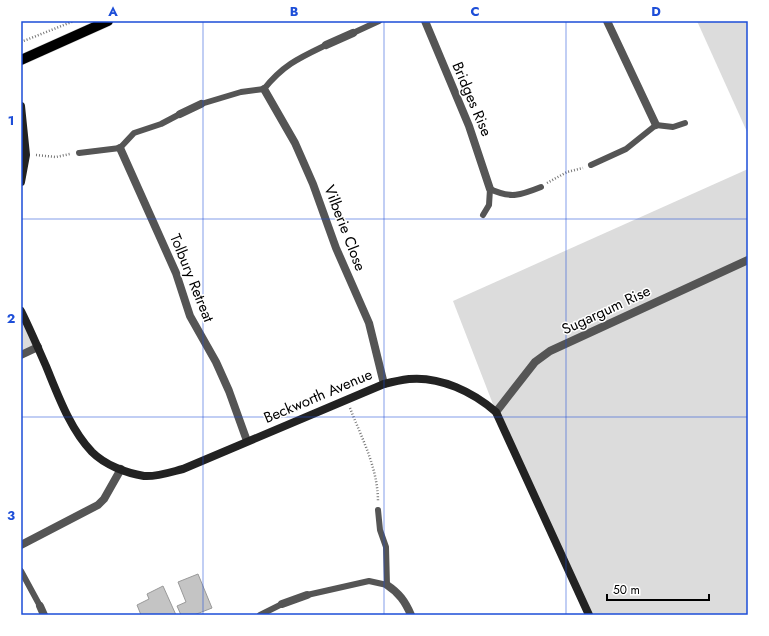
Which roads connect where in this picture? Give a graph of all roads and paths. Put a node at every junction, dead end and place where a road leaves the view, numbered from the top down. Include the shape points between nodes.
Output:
1 (74, 21) edge
2 (108, 21) edge
3 (379, 21) edge
4 (425, 21) edge
5 (607, 21) edge
6 (353, 33) joint
7 (21, 42) edge
8 (326, 45) joint
9 (21, 60) edge
10 (264, 89) junction
11 (201, 104) joint
12 (21, 106) edge
13 (180, 114) joint
14 (685, 123) dead end
15 (656, 126) junction
16 (120, 148) junction
17 (79, 153) joint
18 (26, 155) junction
19 (591, 165) joint
20 (21, 182) edge
21 (541, 187) joint
22 (490, 189) junction
23 (483, 215) dead end
24 (748, 260) edge
25 (21, 311) edge
26 (38, 347) junction
27 (21, 355) edge
28 (384, 384) junction
29 (346, 400) junction
30 (496, 412) junction
31 (247, 441) junction
32 (121, 469) junction
33 (378, 510) joint
34 (21, 545) edge
35 (21, 571) edge
36 (387, 585) junction
37 (307, 595) joint
38 (282, 604) joint
39 (40, 606) joint
40 (44, 615) edge
41 (260, 615) edge
42 (410, 615) edge
43 (589, 615) edge

1 - 7 path
2 - 9 main road
3 - 6 lane
4 - 22 street, Bridges Rise via 469,126
5 - 15 street
6 - 8 street
8 - 10 lane via 295,60 276,73
10 - 11 lane via 241,92
10 - 28 street, Vilberie Close via 295,143 313,184 336,248 369,323
11 - 13 street
12 - 18 street
13 - 16 lane via 134,133
14 - 15 lane via 673,127
15 - 19 lane via 626,149
16 - 17 lane
16 - 31 street, Tolbury Retreat via 176,273 190,316 229,391
17 - 18 path via 56,157
18 - 20 street
19 - 21 path via 567,172
21 - 22 lane via 521,195 503,196
22 - 23 lane, Bridges Rise via 488,205
24 - 30 street, Sugargum Rise via 550,351 535,362
25 - 26 street, Beckworth Avenue
26 - 27 street
26 - 32 street, Beckworth Avenue via 79,437 105,462
28 - 29 street, Beckworth Avenue
28 - 30 street, Beckworth Avenue via 409,379 435,381 461,390
29 - 31 street, Beckworth Avenue
29 - 33 path via 372,463 378,486
30 - 43 street, Beckworth Avenue
31 - 32 street, Beckworth Avenue via 183,469 163,474 145,476
32 - 34 street via 98,505
33 - 36 lane via 380,530 386,547
35 - 39 lane
36 - 37 lane via 369,581
36 - 42 street via 398,592 406,603
37 - 38 street
38 - 41 lane
39 - 40 street

